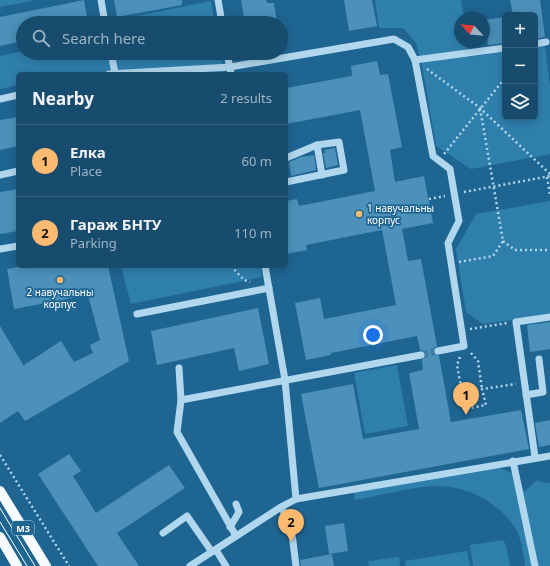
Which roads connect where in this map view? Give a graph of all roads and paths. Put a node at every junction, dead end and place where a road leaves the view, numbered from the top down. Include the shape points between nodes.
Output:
1 (101, 0) edge
2 (218, 0) edge
3 (104, 16) edge
4 (221, 16) edge
5 (546, 42) dead end
6 (538, 43) edge
7 (502, 48) edge
8 (288, 59) edge
9 (111, 60) edge
10 (229, 60) edge
11 (284, 60) edge
12 (415, 60) junction
13 (231, 70) edge
14 (112, 72) edge
15 (152, 72) edge
16 (502, 82) edge
17 (16, 95) edge
18 (0, 99) edge
19 (480, 108) junction
20 (317, 145) junction
21 (288, 157) edge
22 (439, 161) junction
23 (16, 171) edge
24 (0, 175) edge
25 (322, 175) junction
26 (549, 176) edge
27 (288, 182) edge
28 (494, 187) junction
29 (455, 194) junction
30 (550, 196) edge
31 (429, 199) dead end
32 (503, 241) junction
33 (16, 246) edge
34 (0, 249) edge
35 (550, 250) edge
36 (451, 263) junction
37 (233, 268) edge
38 (265, 268) edge
39 (269, 288) junction
40 (136, 314) dead end
41 (550, 317) edge
42 (516, 322) junction
43 (462, 330) junction
44 (464, 346) junction
45 (438, 351) tunnel mouth
46 (421, 355) tunnel mouth
47 (539, 359) dead end
48 (178, 368) dead end
49 (286, 380) junction
50 (524, 383) junction
51 (482, 389) junction
52 (526, 395) junction
53 (181, 400) junction
54 (0, 455) edge
55 (550, 456) edge
56 (535, 457) junction
57 (513, 461) junction
58 (0, 491) edge
59 (296, 499) junction
60 (236, 504) dead end
61 (280, 507) junction
62 (230, 527) junction
63 (163, 533) dead end
64 (236, 536) junction
65 (0, 537) edge
66 (214, 551) junction
67 (17, 566) edge
68 (46, 566) edge
69 (69, 566) edge
70 (190, 566) edge
71 (226, 566) edge
72 (296, 566) edge
73 (535, 566) edge

1 - 3 lane
2 - 4 lane
5 - 6 lane
7 - 12 lane
8 - 12 lane via 394,39 408,47
9 - 14 lane
10 - 13 lane
11 - 13 lane
12 - 19 path
12 - 22 lane via 433,156
13 - 15 lane
16 - 19 path
17 - 18 lane
19 - 22 path
19 - 26 path
19 - 28 path
20 - 21 lane
20 - 25 lane
20 - 25 lane via 339,142 344,170
22 - 29 lane via 450,170
23 - 24 lane
25 - 27 lane
26 - 28 path
26 - 30 path
28 - 29 path
28 - 32 path
29 - 31 path
29 - 36 lane via 459,221 448,243
32 - 35 path via 515,250
32 - 36 path via 493,256
33 - 34 lane
36 - 43 lane
37 - 39 path via 244,280
38 - 39 lane
39 - 40 lane
39 - 49 lane
41 - 42 lane
42 - 43 path
42 - 50 lane
43 - 44 lane
44 - 45 lane
44 - 51 path via 478,361
44 - 51 path via 457,365 465,409 486,405
46 - 49 lane
47 - 52 lane via 543,392
48 - 53 lane
49 - 53 lane
49 - 59 lane
50 - 51 path
50 - 52 lane
52 - 56 lane
53 - 62 lane via 177,432
54 - 69 path
55 - 56 lane
56 - 57 lane
57 - 59 lane
57 - 73 lane
58 - 68 main road, М3
59 - 61 lane
60 - 62 lane via 239,512
61 - 64 lane
61 - 72 lane via 291,526
62 - 64 lane
63 - 66 lane via 187,516
64 - 66 lane
65 - 67 main road, М3
66 - 70 lane
66 - 71 lane

